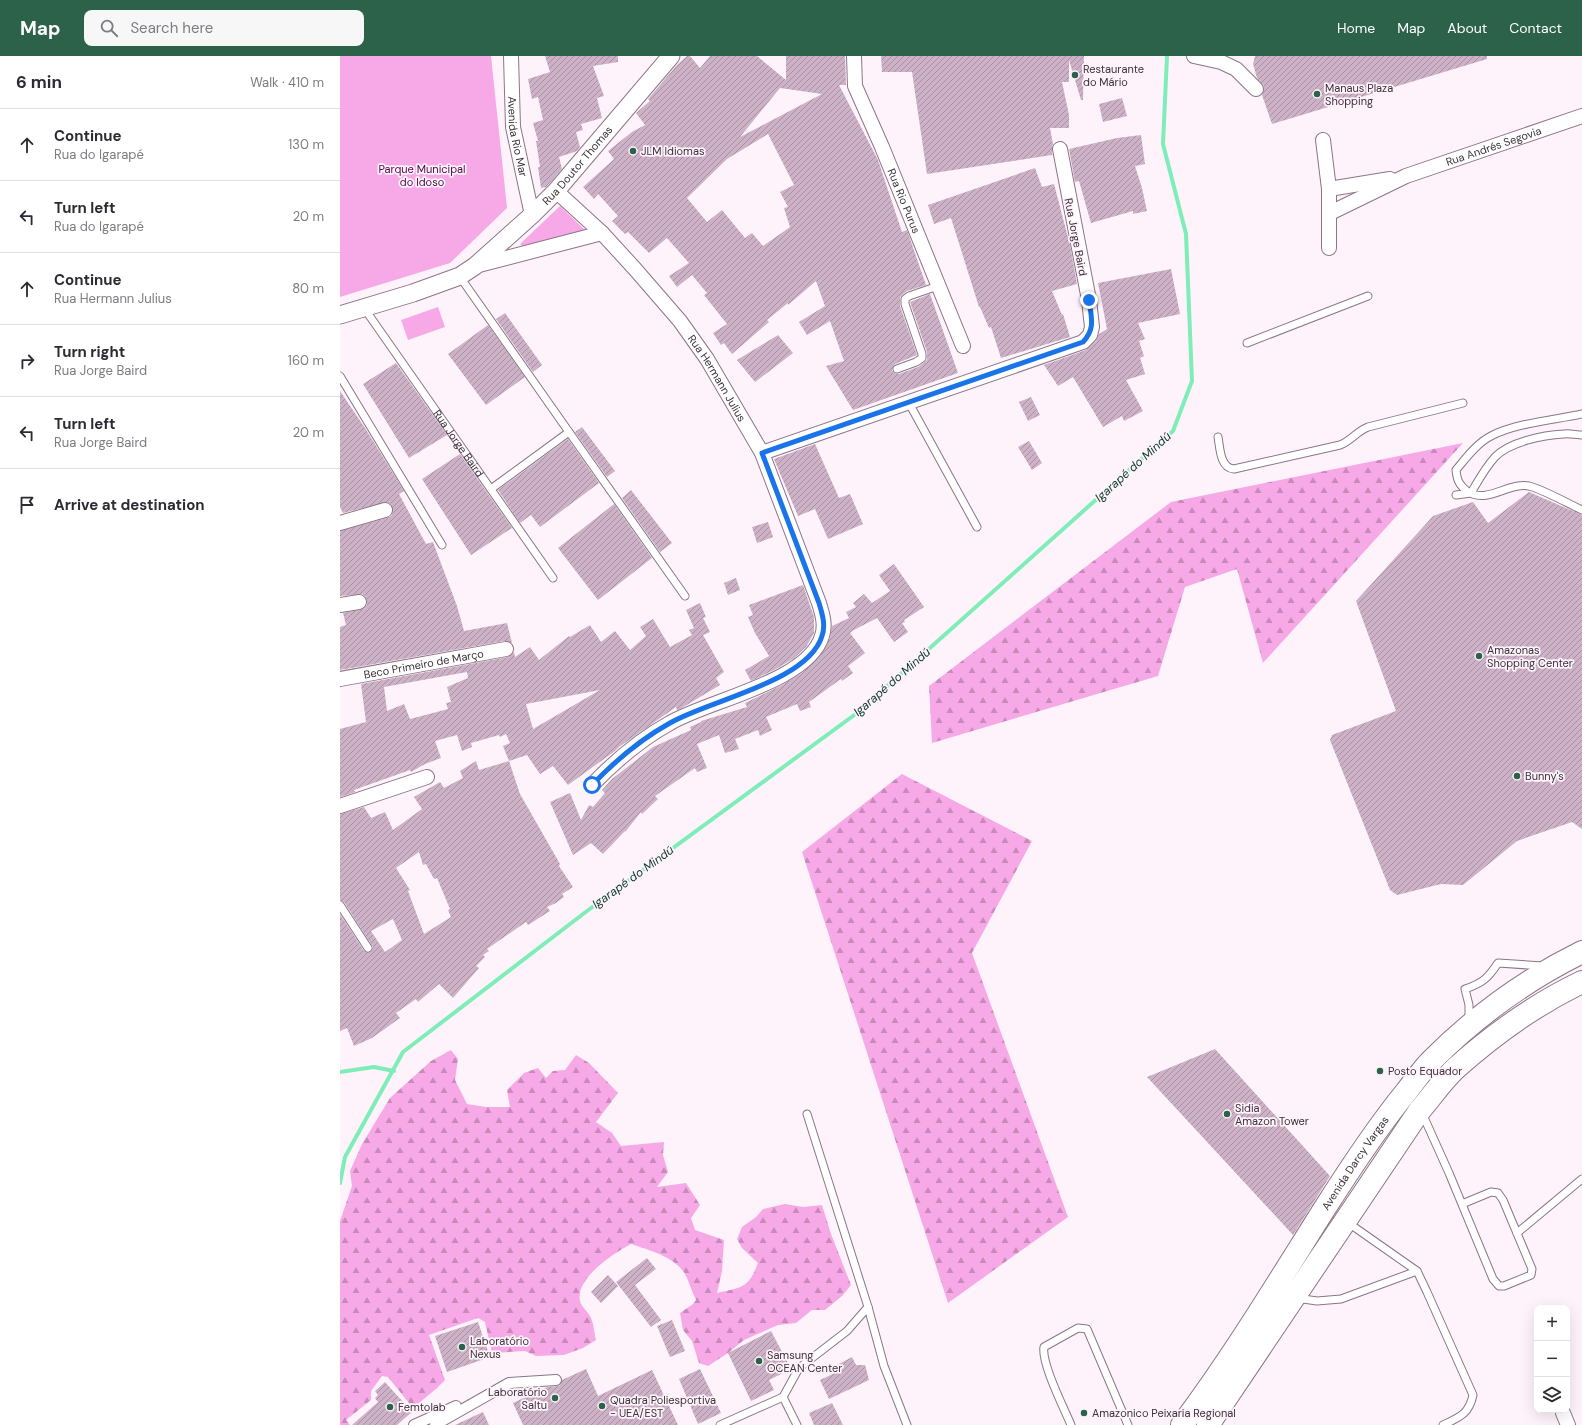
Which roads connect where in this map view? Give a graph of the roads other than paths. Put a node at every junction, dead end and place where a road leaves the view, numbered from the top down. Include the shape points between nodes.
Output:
1 (511, 56) edge
2 (671, 56) edge
3 (854, 56) edge
4 (1199, 57) edge
5 (1221, 59) edge
6 (1256, 89) dead end
7 (1582, 116) edge
8 (1323, 140) dead end
9 (1060, 149) dead end
10 (1406, 176) junction
11 (1329, 189) junction
12 (556, 191) junction
13 (1330, 213) junction
14 (532, 215) junction
15 (602, 233) junction
16 (1329, 248) dead end
17 (475, 266) junction
18 (460, 276) junction
19 (938, 286) junction
20 (1368, 296) dead end
21 (364, 308) junction
22 (340, 315) edge
23 (1247, 343) dead end
24 (963, 346) dead end
25 (897, 369) dead end
26 (340, 376) edge
27 (909, 403) junction
28 (1463, 404) dead end
29 (1582, 414) edge
30 (569, 432) junction
31 (1582, 436) edge
32 (1218, 437) dead end
33 (762, 453) junction
34 (491, 489) junction
35 (1471, 493) junction
36 (1456, 494) dead end
37 (385, 510) dead end
38 (1582, 510) edge
39 (340, 524) edge
40 (977, 527) dead end
41 (442, 545) dead end
42 (553, 578) dead end
43 (685, 596) dead end
44 (359, 602) dead end
45 (340, 605) edge
46 (506, 649) dead end
47 (340, 679) edge
48 (427, 777) dead end
49 (592, 785) dead end
50 (340, 806) edge
51 (340, 905) edge
52 (368, 948) dead end
53 (1582, 952) edge
54 (1553, 966) junction
55 (1582, 982) edge
56 (1469, 1026) junction
57 (1420, 1110) junction
58 (808, 1114) dead end
59 (1582, 1179) edge
60 (1462, 1204) junction
61 (1346, 1220) junction
62 (1517, 1233) junction
63 (1417, 1271) junction
64 (1294, 1297) junction
65 (868, 1308) junction
66 (556, 1380) dead end
67 (509, 1383) junction
68 (783, 1397) junction
69 (414, 1425) edge
70 (435, 1425) edge
71 (720, 1425) edge
72 (797, 1425) edge
73 (907, 1425) edge
74 (1071, 1425) edge
75 (1128, 1425) edge
76 (1182, 1425) edge
77 (1208, 1425) edge
78 (1443, 1425) edge

1 - 14 street, Avenida Rio Mar via 513,127
2 - 12 street, Rua Doutor Thomas
3 - 19 street, Rua Rio Purus via 854,86 882,147
4 - 5 street
5 - 6 street via 1236,69
7 - 10 street, Rua Andrés Segovia
8 - 11 street
9 - 27 street, Rua Jorge Baird via 1089,300 1092,327 1090,335 1083,342 1070,348
10 - 11 street, Rua Andrés Segovia
10 - 13 street, Rua Andrés Segovia
11 - 13 street
12 - 14 street, Rua Doutor Thomas
12 - 15 street, Rua Hermann Julius
13 - 16 street
14 - 17 street, Rua Doutor Thomas
15 - 17 street, Rua Doutor Thomas
15 - 33 street, Rua Hermann Julius via 680,321 707,359
17 - 18 street, Rua Doutor Thomas
18 - 21 street, Rua Doutor Thomas
18 - 30 lane
19 - 24 street, Rua Rio Purus
19 - 25 lane via 905,299 922,358
20 - 23 lane
21 - 22 street, Rua Doutor Thomas
21 - 34 lane, Rua Jorge Baird
26 - 41 lane
27 - 33 street, Rua Jorge Baird
27 - 40 lane
28 - 32 lane via 1368,427 1340,445 1234,469 1225,465
29 - 35 lane via 1510,428 1490,436 1471,452 1456,470 1458,482
30 - 34 lane
30 - 43 lane
31 - 35 lane via 1546,436 1504,449 1484,470
33 - 49 street, Rua Hermann Julius via 819,603 824,620 822,636 805,660 779,678 670,722 639,741
34 - 42 lane, Rua Jorge Baird
35 - 36 lane
35 - 38 lane via 1478,496 1515,486 1529,486
37 - 39 street
44 - 45 street
46 - 47 street, Beco Primeiro de Março
48 - 50 street
51 - 52 lane
53 - 54 main road, Avenida Darcy Vargas
54 - 56 main road, Avenida Darcy Vargas via 1501,999
54 - 56 lane via 1498,963 1488,977 1466,989 1470,1005
55 - 57 main road via 1507,1026 1455,1069
56 - 76 main road, Avenida Darcy Vargas via 1431,1061 1356,1158 1215,1380
57 - 60 lane
57 - 61 main road
58 - 65 lane
59 - 62 lane
60 - 62 lane via 1491,1192 1498,1194
60 - 62 lane via 1493,1279 1499,1286 1531,1275 1532,1269
61 - 63 lane
61 - 64 main road
63 - 64 lane via 1341,1299 1317,1301
63 - 78 lane via 1473,1395 1471,1407 1459,1418
64 - 77 main road
65 - 68 lane via 847,1331 799,1368
65 - 73 lane via 884,1366
66 - 67 street
67 - 69 street
67 - 70 street
68 - 71 lane
68 - 72 lane
74 - 75 lane via 1045,1363 1043,1352 1044,1347 1078,1328 1087,1329

